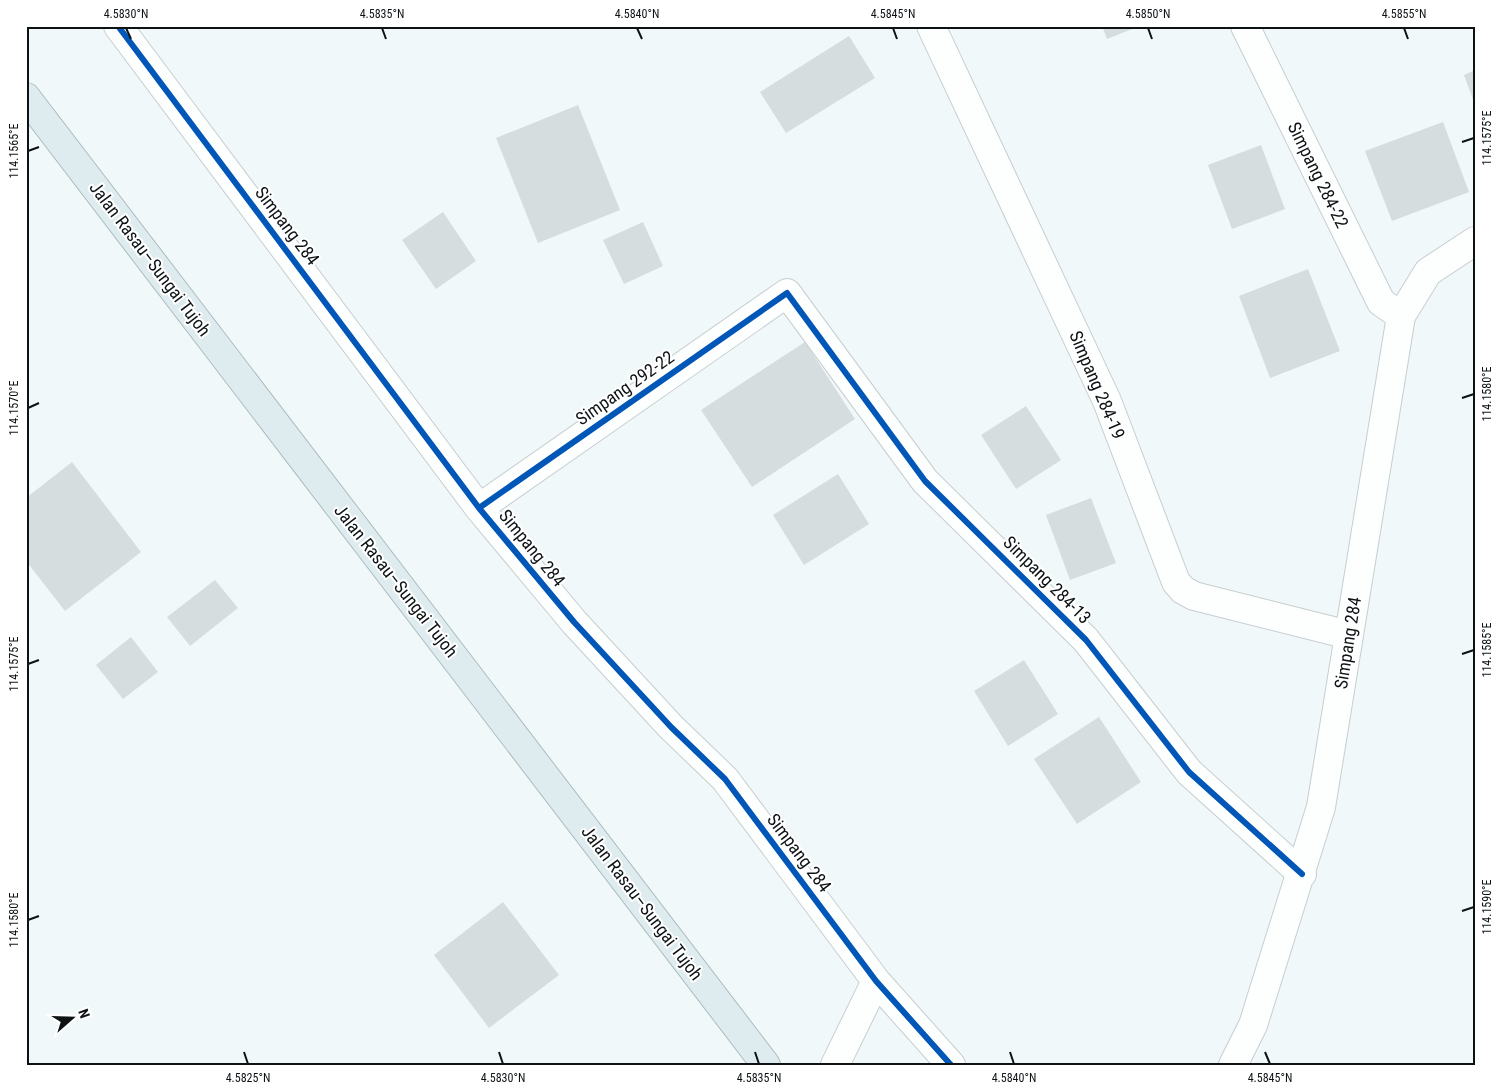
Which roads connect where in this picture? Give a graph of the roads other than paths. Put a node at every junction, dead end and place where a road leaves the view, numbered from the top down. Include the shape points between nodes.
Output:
1 (118, 26) edge
2 (931, 26) edge
3 (1245, 26) edge
4 (26, 97) edge
5 (1475, 241) edge
6 (787, 293) joint
7 (1401, 316) junction
8 (480, 508) junction
9 (1349, 635) junction
10 (1302, 874) junction
11 (876, 981) junction
12 (766, 1065) edge
13 (835, 1065) edge
14 (951, 1065) edge
15 (1233, 1065) edge

1 - 8 street, Simpang 284
2 - 9 street, Simpang 284-19 via 1107,401 1176,582 1194,596
3 - 7 street, Simpang 284-22 via 1381,302
4 - 12 highway, Jalan Rasau–Sungai Tujoh
5 - 7 street, Simpang 284 via 1428,272
6 - 8 street, Simpang 292-22
6 - 10 street, Simpang 284-13 via 925,481 1086,640 1189,772
7 - 9 street, Simpang 284
8 - 11 street, Simpang 284 via 574,622 671,727 725,778
9 - 10 street, Simpang 284 via 1321,807
10 - 15 street, Simpang 284 via 1253,1025
11 - 13 street
11 - 14 street, Simpang 284

